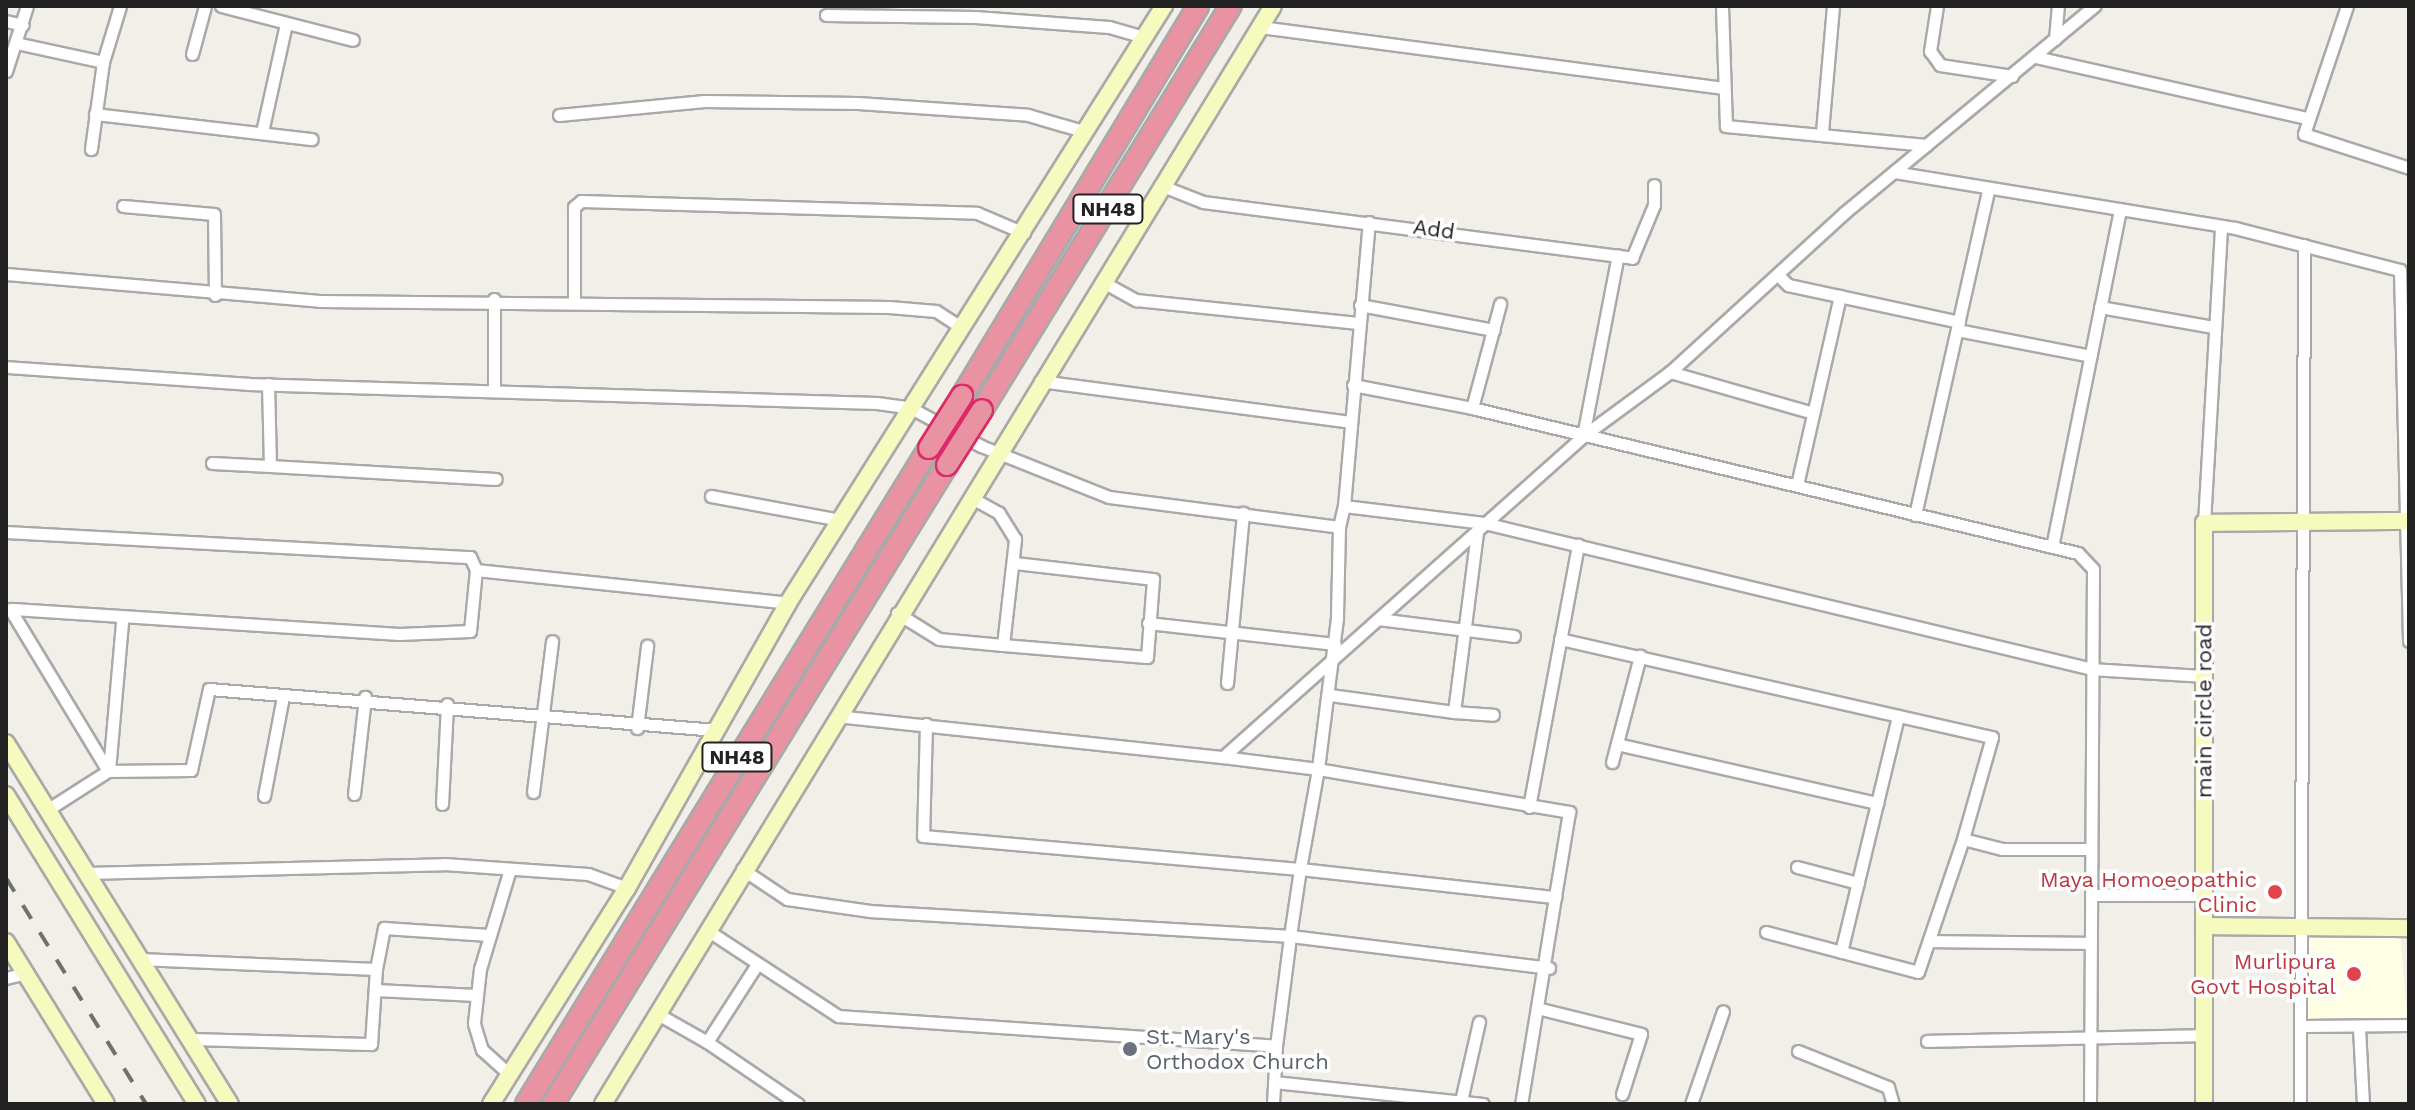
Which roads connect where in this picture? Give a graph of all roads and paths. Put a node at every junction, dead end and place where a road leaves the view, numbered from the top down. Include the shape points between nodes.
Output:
1 (27, 6) edge
2 (120, 6) edge
3 (205, 6) edge
4 (221, 6) edge
5 (1164, 6) edge
6 (1198, 6) edge
7 (1231, 6) edge
8 (1273, 6) edge
9 (1722, 6) edge
10 (1833, 6) edge
11 (1937, 6) edge
12 (2058, 6) edge
13 (2094, 6) edge
14 (2347, 6) edge
15 (826, 15) dead end
16 (6, 21) edge
17 (286, 24) junction
18 (23, 25) junction
19 (1260, 27) junction
20 (1145, 37) junction
21 (2055, 39) junction
22 (353, 40) dead end
23 (16, 43) junction
24 (192, 54) dead end
25 (2036, 57) junction
26 (103, 62) junction
27 (6, 71) edge
28 (2012, 76) junction
29 (1724, 88) junction
30 (95, 114) junction
31 (559, 115) dead end
32 (2306, 118) junction
33 (262, 132) junction
34 (1086, 132) junction
35 (1822, 132) junction
36 (312, 139) dead end
37 (1926, 145) junction
38 (91, 149) dead end
39 (2409, 168) edge
40 (1894, 172) junction
41 (1160, 185) junction
42 (1654, 185) dead end
43 (1988, 190) junction
44 (123, 206) dead end
45 (2120, 210) junction
46 (1369, 222) junction
47 (2221, 226) junction
48 (1024, 233) junction
49 (2304, 245) junction
50 (1618, 255) junction
51 (2405, 271) edge
52 (6, 274) edge
53 (1779, 276) junction
54 (1103, 282) junction
55 (215, 295) junction
56 (1840, 296) junction
57 (494, 299) junction
58 (574, 299) junction
59 (1500, 304) dead end
60 (1360, 305) junction
61 (2100, 307) junction
62 (1358, 323) junction
63 (1958, 326) junction
64 (2213, 327) junction
65 (962, 328) junction
66 (1494, 330) junction
67 (2091, 356) junction
68 (6, 367) edge
69 (1670, 372) junction
70 (1040, 381) junction
71 (268, 384) junction
72 (1353, 385) junction
73 (494, 390) junction
74 (911, 408) junction
75 (1472, 408) junction
76 (1813, 413) junction
77 (1350, 422) junction
78 (1583, 436) junction
79 (996, 453) junction
80 (212, 463) dead end
81 (270, 466) junction
82 (496, 479) dead end
83 (1797, 485) junction
84 (711, 496) dead end
85 (970, 497) junction
86 (1344, 506) junction
87 (1243, 513) junction
88 (1915, 515) junction
89 (840, 520) junction
90 (2406, 521) edge
91 (2306, 522) junction
92 (2204, 523) junction
93 (1339, 527) junction
94 (1481, 527) junction
95 (6, 532) edge
96 (1578, 545) junction
97 (2052, 547) junction
98 (1014, 563) junction
99 (476, 570) junction
100 (788, 603) junction
101 (10, 609) edge
102 (897, 613) junction
103 (1378, 619) junction
104 (122, 621) junction
105 (1148, 623) junction
106 (1231, 629) junction
107 (1462, 630) junction
108 (1514, 636) dead end
109 (1560, 639) junction
110 (552, 641) dead end
111 (2409, 641) edge
112 (1003, 645) junction
113 (647, 646) dead end
114 (1334, 650) junction
115 (1640, 656) junction
116 (2092, 669) junction
117 (2204, 676) junction
118 (1227, 683) dead end
119 (1330, 695) junction
120 (283, 696) junction
121 (365, 697) junction
122 (447, 704) junction
123 (1454, 712) junction
124 (545, 714) junction
125 (1493, 715) dead end
126 (834, 716) junction
127 (1898, 716) junction
128 (926, 724) junction
129 (637, 728) junction
130 (716, 730) junction
131 (6, 743) edge
132 (1617, 744) junction
133 (1223, 757) junction
134 (1612, 762) dead end
135 (1318, 769) junction
136 (108, 771) junction
137 (533, 792) dead end
138 (354, 794) dead end
139 (6, 795) edge
140 (264, 796) dead end
141 (1877, 803) junction
142 (442, 804) dead end
143 (1529, 807) junction
144 (47, 810) junction
145 (1963, 839) junction
146 (2091, 849) junction
147 (1797, 867) dead end
148 (510, 869) junction
149 (742, 869) junction
150 (1300, 869) junction
151 (85, 873) junction
152 (1858, 883) junction
153 (627, 888) junction
154 (2091, 895) junction
155 (2204, 895) junction
156 (1555, 897) junction
157 (2204, 926) junction
158 (2305, 928) junction
159 (2409, 928) edge
160 (707, 930) junction
161 (1766, 932) dead end
162 (489, 935) junction
163 (1290, 936) junction
164 (1929, 941) junction
165 (6, 942) edge
166 (2091, 943) junction
167 (1841, 952) junction
168 (139, 959) junction
169 (756, 966) junction
170 (1549, 968) junction
171 (376, 969) junction
172 (26, 973) junction
173 (6, 978) edge
174 (376, 990) junction
175 (476, 995) junction
176 (1541, 1009) junction
177 (1723, 1011) dead end
178 (656, 1013) junction
179 (1479, 1022) dead end
180 (2409, 1025) edge
181 (2303, 1026) junction
182 (2359, 1028) junction
183 (2204, 1035) junction
184 (2091, 1038) junction
185 (189, 1039) junction
186 (1927, 1041) dead end
187 (707, 1042) junction
188 (1276, 1046) junction
189 (1798, 1051) dead end
190 (509, 1074) junction
191 (1274, 1082) junction
192 (1622, 1094) dead end
193 (1461, 1101) junction
194 (106, 1104) edge
195 (197, 1104) edge
196 (230, 1104) edge
197 (491, 1104) edge
198 (526, 1104) edge
199 (553, 1104) edge
200 (603, 1104) edge
201 (798, 1104) edge
202 (1273, 1104) edge
203 (1483, 1104) edge
204 (1521, 1104) edge
205 (1691, 1104) edge
206 (1893, 1104) edge
207 (2090, 1104) edge
208 (2204, 1104) edge
209 (2300, 1104) edge
210 (2363, 1104) edge

1 - 18 street
2 - 26 street
3 - 24 street
4 - 17 street
5 - 20 main road
6 - 198 highway, NH48, bridge
7 - 199 highway, NH48, bridge
8 - 19 main road
9 - 29 street
10 - 35 street
11 - 28 street via 1930,51 1940,65
12 - 21 street
13 - 21 street
14 - 32 street
15 - 20 street via 975,17 1109,27
16 - 18 street
17 - 22 street
17 - 33 street
18 - 23 street
19 - 29 street
19 - 41 main road
20 - 34 main road
21 - 25 street
23 - 26 street
23 - 27 street
25 - 28 street
25 - 32 street
26 - 30 street
28 - 37 street
29 - 35 street via 1726,126
30 - 33 street
30 - 38 street
31 - 34 street via 704,101 858,103 1028,115
32 - 39 street via 2304,134
33 - 36 street
34 - 48 main road
35 - 37 street
37 - 40 street
40 - 43 street
40 - 53 street
41 - 46 street, Add via 1203,202
41 - 54 main road
42 - 50 street via 1638,248 1632,258
43 - 45 street
43 - 63 street
44 - 55 street via 214,214
45 - 47 street
45 - 61 street
46 - 50 street, Add
46 - 60 street
47 - 49 street
47 - 64 street
48 - 58 street via 977,213 581,201 574,207
48 - 65 main road
49 - 51 street
49 - 91 street
50 - 78 street
51 - 90 street
52 - 55 street
53 - 56 street via 1788,285
53 - 69 street
54 - 62 street via 1136,300
54 - 70 main road
55 - 57 street
56 - 63 street
56 - 76 street
57 - 58 street
57 - 73 street
58 - 65 street via 889,307 936,311
59 - 66 street
60 - 62 street
60 - 66 street
61 - 64 street
61 - 67 street
62 - 72 street
63 - 67 street
63 - 88 street
64 - 92 street
65 - 74 main road
66 - 75 street
67 - 97 street
68 - 71 street
69 - 76 street
69 - 78 street
70 - 77 street
70 - 79 main road
71 - 73 street
71 - 81 street
72 - 75 street
72 - 77 street
73 - 74 street
74 - 79 street
74 - 89 main road
75 - 78 street
76 - 83 street
77 - 86 street
78 - 83 street
78 - 94 street
79 - 85 main road
79 - 87 street via 1109,497
80 - 81 street
81 - 82 street
83 - 88 street
84 - 89 street
85 - 98 street via 999,513 1015,539
85 - 102 main road
86 - 93 street
86 - 94 street
87 - 93 street
87 - 106 street
88 - 97 street
89 - 100 main road
90 - 91 main road
90 - 111 street
91 - 92 main road
91 - 158 street
92 - 117 main road, main circle road
93 - 114 street
94 - 96 street
94 - 103 street
94 - 107 street
95 - 99 street via 470,557
96 - 109 street
96 - 116 street
97 - 116 street via 2078,553 2093,569
98 - 105 street via 1153,579
98 - 112 street
99 - 100 street
99 - 104 street via 470,631 399,634
100 - 130 main road
101 - 104 street
101 - 136 street
102 - 112 street via 939,639
102 - 126 main road
103 - 107 street
103 - 114 street
104 - 136 street
105 - 106 street
105 - 112 street via 1147,657
106 - 114 street
106 - 118 street
107 - 108 street
107 - 123 street
109 - 115 street
109 - 143 street
110 - 124 street
113 - 129 street
114 - 119 street
114 - 133 street
115 - 127 street
115 - 132 street
116 - 117 street
116 - 146 street
117 - 155 main road, main circle road
119 - 123 street
119 - 135 street
120 - 121 street
120 - 136 street via 209,689 191,770
120 - 140 street
121 - 122 street
121 - 138 street
122 - 124 street
122 - 142 street
123 - 125 street
124 - 129 street
124 - 137 street
126 - 128 street
126 - 149 main road
127 - 141 street
127 - 145 street via 1992,737
128 - 133 street
128 - 150 street via 923,836
129 - 130 street
130 - 153 main road
131 - 144 main road
132 - 134 street
132 - 141 street
133 - 135 street
135 - 143 street
135 - 150 street
136 - 144 street
139 - 195 main road
141 - 152 street
143 - 156 street via 1569,812
144 - 151 main road
145 - 146 street via 2002,849
145 - 164 street
146 - 154 street
147 - 152 street
148 - 151 street via 401,863
148 - 153 street via 588,874
148 - 162 street
149 - 160 main road
149 - 163 street via 787,899 870,911
150 - 156 street
150 - 163 street
151 - 168 main road
152 - 167 street
153 - 190 main road
154 - 155 street
154 - 166 street
155 - 157 main road, main circle road
156 - 170 street
157 - 158 main road
157 - 183 main road, main circle road
158 - 159 main road
158 - 181 street
160 - 169 street
160 - 178 main road
161 - 167 street
162 - 171 street via 384,928
162 - 175 street
163 - 170 street
163 - 188 street
164 - 166 street
164 - 167 street via 1918,972
165 - 172 main road
166 - 184 street
168 - 171 street
168 - 185 main road
169 - 187 street
169 - 188 street via 838,1016
170 - 176 street
171 - 174 street
172 - 173 street
172 - 194 main road
174 - 175 street
174 - 185 street via 371,1044
175 - 190 street via 474,1038
176 - 192 street via 1641,1034
176 - 204 street
177 - 205 street
178 - 187 street
178 - 200 main road
179 - 193 street
180 - 182 street
181 - 182 street
181 - 209 street
182 - 210 street
183 - 184 street
183 - 208 main road, main circle road
184 - 186 street
184 - 207 street
185 - 196 main road
187 - 201 street
188 - 191 street
189 - 206 street via 1888,1087
190 - 197 main road
191 - 193 street
191 - 202 street
193 - 203 street

